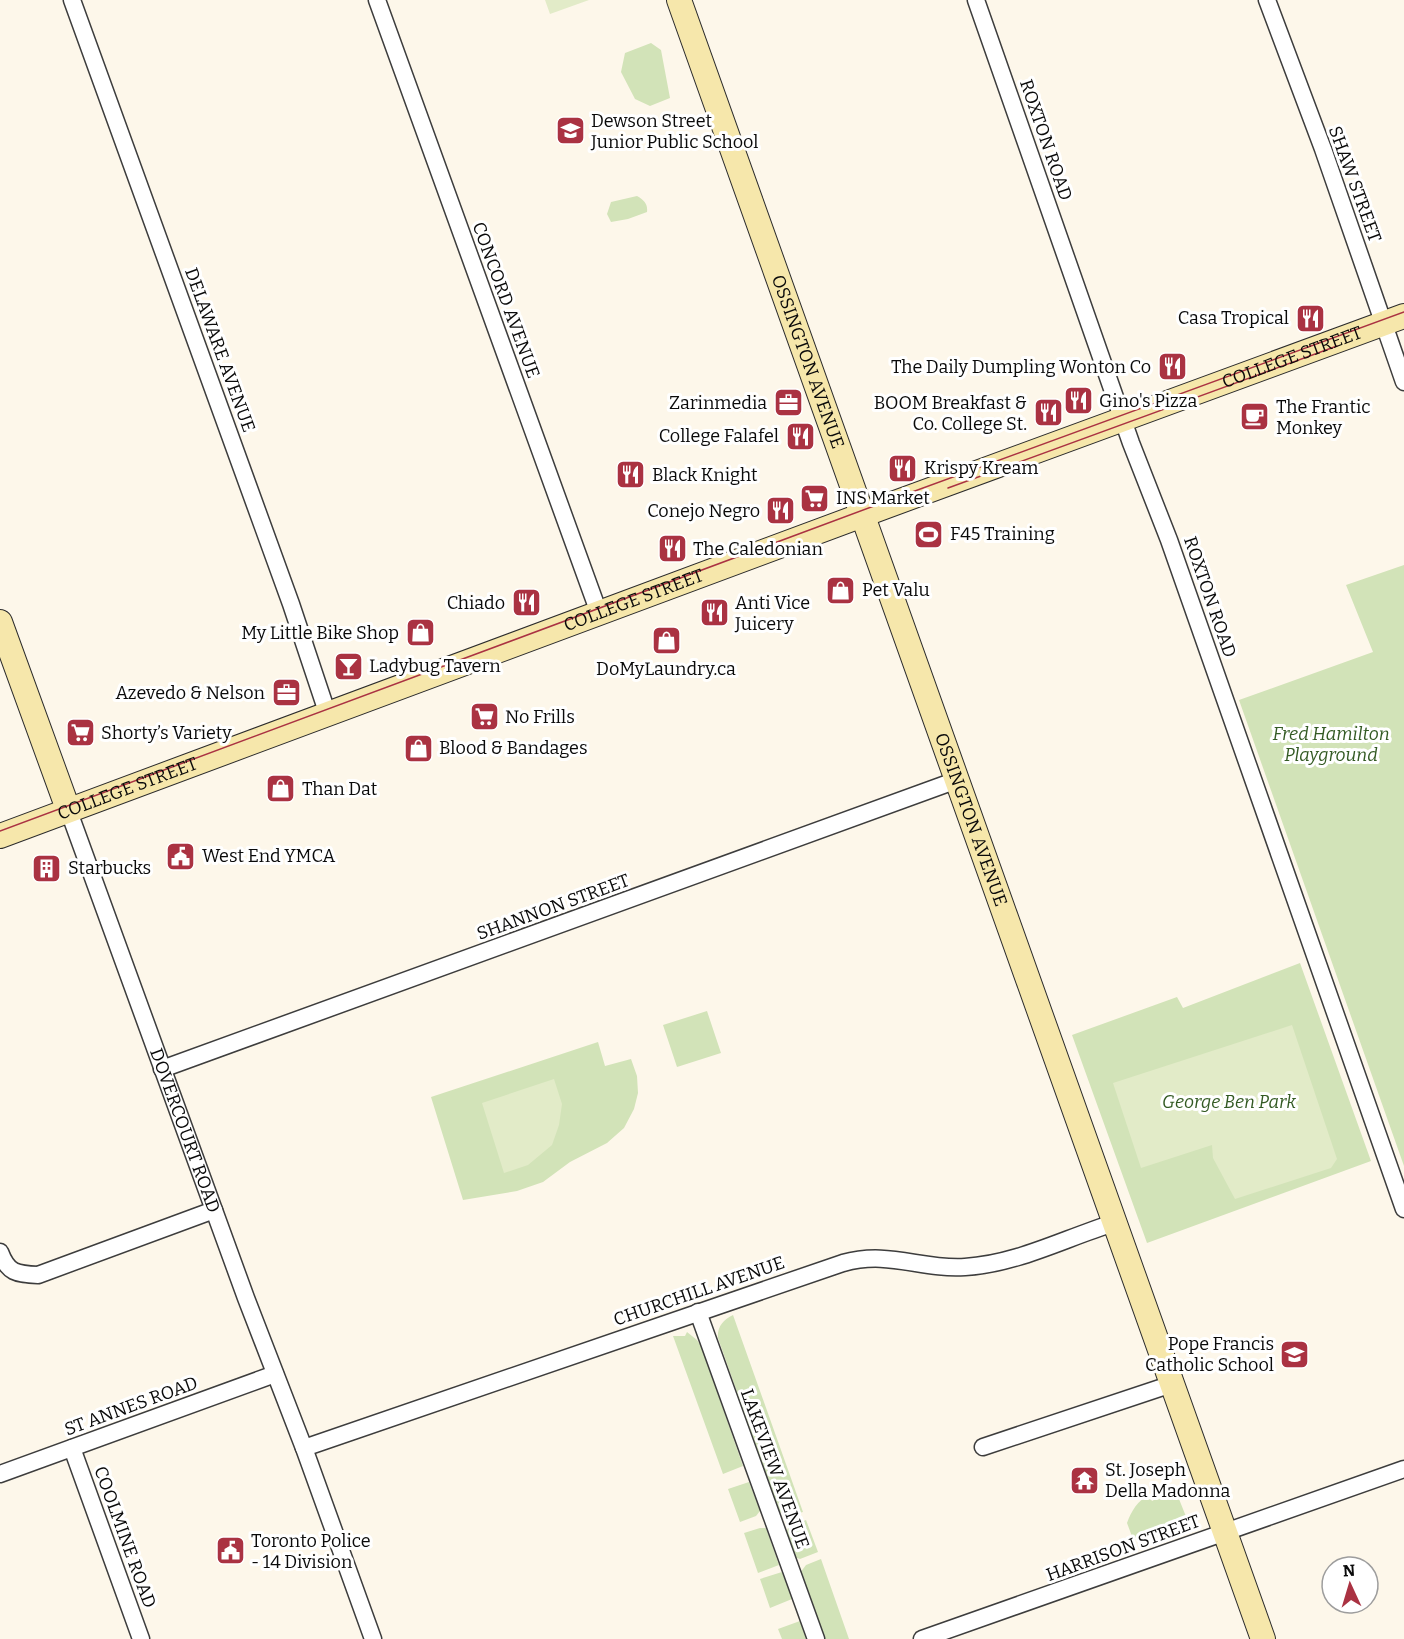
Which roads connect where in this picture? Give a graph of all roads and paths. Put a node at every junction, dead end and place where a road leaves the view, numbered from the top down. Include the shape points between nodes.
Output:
1 (72, 0) edge
2 (377, 0) edge
3 (679, 0) edge
4 (976, 0) edge
5 (1268, 0) edge
6 (1394, 320) edge
7 (1404, 382) edge
8 (1124, 420) junction
9 (862, 515) junction
10 (598, 613) junction
11 (0, 622) edge
12 (328, 715) junction
13 (957, 780) junction
14 (68, 809) junction
15 (0, 836) edge
16 (162, 1070) junction
17 (1404, 1209) edge
18 (214, 1210) junction
19 (1114, 1223) junction
20 (0, 1252) edge
21 (698, 1312) junction
22 (275, 1374) junction
23 (1172, 1384) junction
24 (983, 1447) dead end
25 (72, 1448) junction
26 (304, 1448) junction
27 (1404, 1469) edge
28 (0, 1474) edge
29 (1225, 1532) junction
30 (141, 1639) edge
31 (373, 1639) edge
32 (816, 1639) edge
33 (922, 1639) edge
34 (1263, 1639) edge

1 - 12 street, DELAWARE AVENUE
2 - 10 street, CONCORD AVENUE
3 - 9 street, OSSINGTON AVENUE
4 - 8 street, ROXTON ROAD
5 - 6 street, SHAW STREET via 1341,201
6 - 7 street, SHAW STREET
6 - 8 street, COLLEGE STREET
8 - 9 street, COLLEGE STREET
8 - 17 street, ROXTON ROAD
9 - 10 street, COLLEGE STREET
9 - 13 street, OSSINGTON AVENUE
10 - 12 street, COLLEGE STREET
11 - 14 street, DOVERCOURT ROAD
12 - 14 street, COLLEGE STREET
13 - 16 street, SHANNON STREET
13 - 19 street, OSSINGTON AVENUE
14 - 15 street, COLLEGE STREET
14 - 16 street, DOVERCOURT ROAD
16 - 18 street, DOVERCOURT ROAD
18 - 20 street via 38,1275 11,1270
18 - 22 street, DOVERCOURT ROAD
19 - 21 street, CHURCHILL AVENUE via 1022,1256 976,1266 858,1258
19 - 23 street, OSSINGTON AVENUE
21 - 26 street, CHURCHILL AVENUE
21 - 32 street, LAKEVIEW AVENUE
22 - 25 street, ST ANNES ROAD
22 - 26 street, DOVERCOURT ROAD
23 - 24 street
23 - 29 street, OSSINGTON AVENUE
25 - 28 street, ST ANNES ROAD
25 - 30 street, COOLMINE ROAD
26 - 31 street, DOVERCOURT ROAD
27 - 29 street, HARRISON STREET
29 - 33 street, HARRISON STREET
29 - 34 street, OSSINGTON AVENUE

